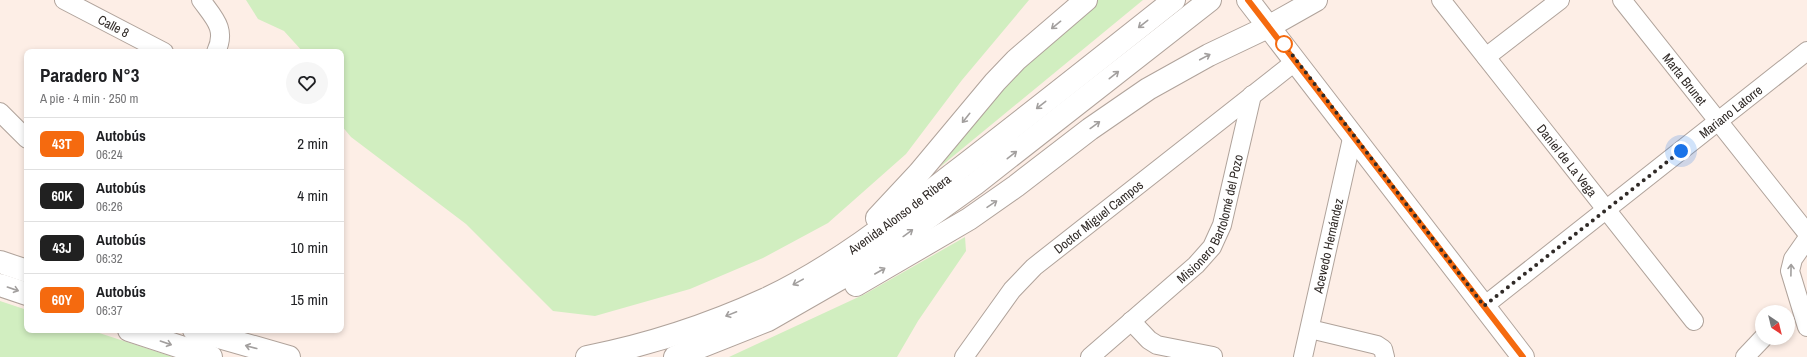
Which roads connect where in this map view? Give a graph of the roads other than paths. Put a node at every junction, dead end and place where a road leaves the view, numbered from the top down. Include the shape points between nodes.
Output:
1 (64, 0) edge
2 (201, 0) edge
3 (1086, 0) edge
4 (1174, 0) edge
5 (1210, 0) edge
6 (1248, 0) edge
7 (1316, 0) edge
8 (1441, 0) edge
9 (1560, 0) edge
10 (1622, 0) edge
11 (1270, 26) junction
12 (158, 49) edge
13 (217, 49) edge
14 (1807, 52) edge
15 (1486, 57) junction
16 (1296, 60) junction
17 (1252, 95) junction
18 (0, 112) edge
19 (1718, 122) junction
20 (1353, 134) junction
21 (24, 135) edge
22 (1606, 210) junction
23 (1807, 233) edge
24 (1807, 240) edge
25 (0, 262) edge
26 (829, 264) junction
27 (24, 270) edge
28 (0, 285) edge
29 (24, 293) edge
30 (1794, 305) edge
31 (1484, 306) junction
32 (1795, 310) edge
33 (768, 320) junction
34 (1131, 321) junction
35 (1694, 321) dead end
36 (1807, 327) edge
37 (1310, 329) junction
38 (138, 333) edge
39 (205, 333) edge
40 (1756, 345) edge
41 (1212, 356) edge
42 (211, 357) edge
43 (289, 357) edge
44 (587, 357) edge
45 (675, 357) edge
46 (964, 357) edge
47 (1090, 357) edge
48 (1303, 357) edge
49 (1385, 357) edge
50 (1523, 357) edge
51 (1745, 357) edge

1 - 12 street, Calle 8
2 - 13 street via 221,32
3 -> 26 main road via 1016,60 919,173
4 -> 26 main road, Avenida Alonso de Ribera via 943,182
33 -> 5 main road, Avenida Alonso de Ribera via 857,269 929,218
6 - 11 main road
7 - 11 main road
8 - 15 street, Daniel de La Vega
9 - 15 street
10 - 19 street, Marta Brunet
11 - 16 main road
33 -> 11 main road via 800,310 852,287 944,234 1000,198 1090,129 1148,89 1209,55
14 - 19 street, Mariano Latorre
15 - 22 street, Daniel de La Vega
16 - 17 street
16 - 20 main road
17 - 34 street, Misionero Bartolomé del Pozo via 1218,237 1205,256
17 - 46 street, Doctor Miguel Campos via 1034,267 1012,290
18 - 21 street
19 - 22 street, Mariano Latorre
19 - 23 street, Marta Brunet
20 - 31 main road
20 - 37 street, Acevedo Hernández
22 - 31 street, Mariano Latorre
22 - 35 street, Daniel de La Vega
30 -> 24 street via 1790,265
25 - 27 main road
26 -> 44 main road, Avenida Alonso de Ribera via 731,314 659,339
28 -> 29 main road
31 - 50 main road
32 - 36 street
33 - 45 main road, Avenida Alonso de Ribera
34 - 41 street via 1157,345
34 - 47 street, Misionero Bartolomé del Pozo
37 - 48 street, Acevedo Hernández
37 - 49 street via 1377,345 1383,349
38 -> 42 main road
43 -> 39 main road
40 - 51 street

